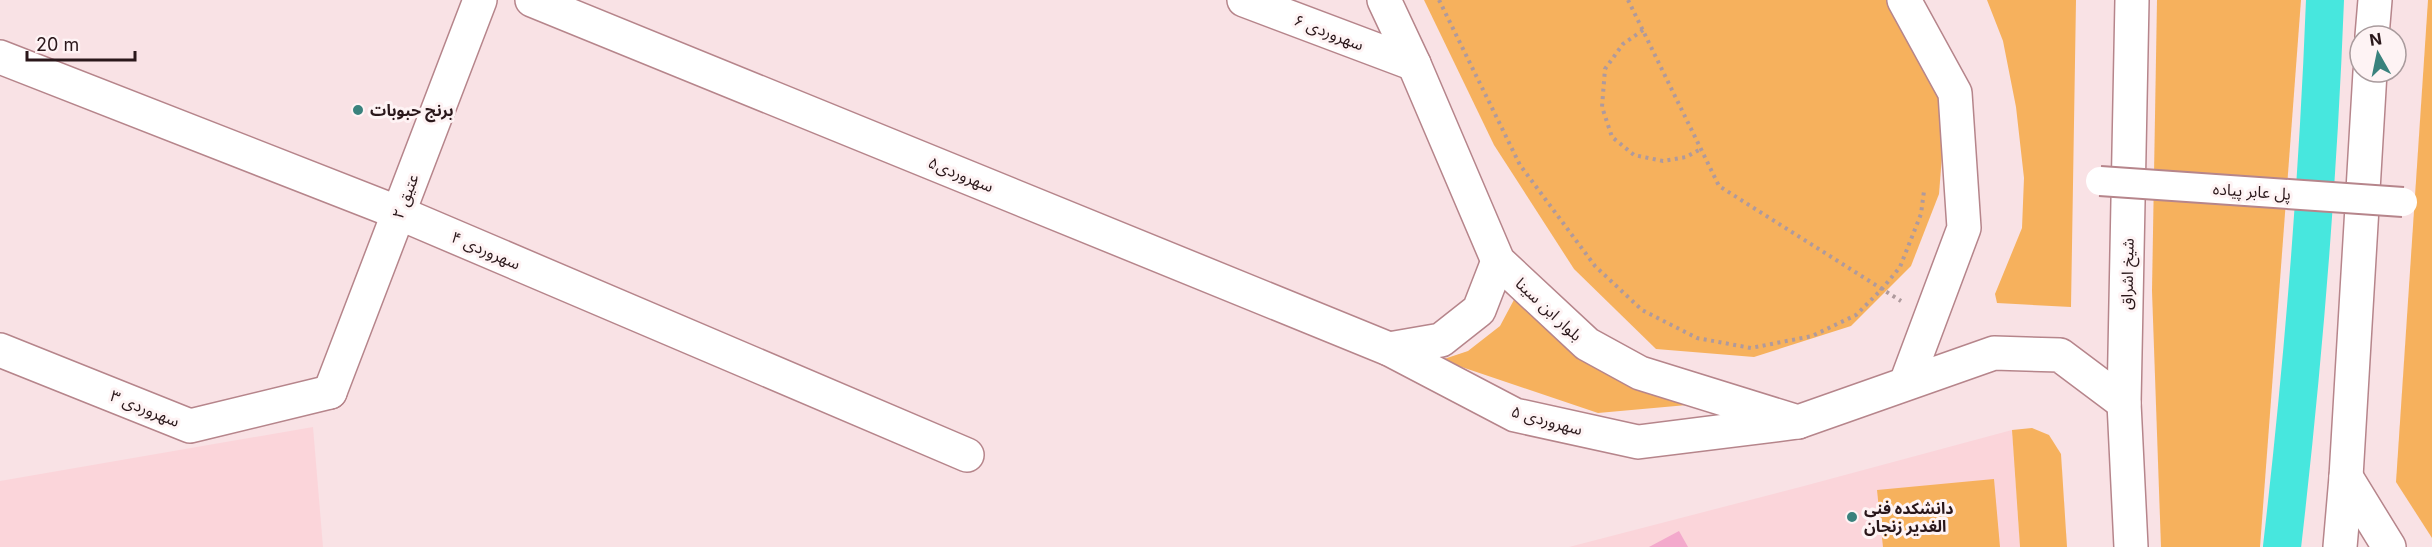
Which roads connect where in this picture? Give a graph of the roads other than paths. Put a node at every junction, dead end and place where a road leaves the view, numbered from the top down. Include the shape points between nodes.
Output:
1 (480, 0) edge
2 (532, 0) edge
3 (1244, 0) edge
4 (1384, 0) edge
5 (1904, 0) edge
6 (2132, 0) edge
7 (2374, 0) edge
8 (2373, 24) edge
9 (0, 57) edge
10 (1414, 64) junction
11 (2369, 84) edge
12 (2100, 181) dead end
13 (2403, 202) dead end
14 (399, 213) junction
15 (1498, 261) junction
16 (1389, 349) junction
17 (0, 350) edge
18 (1905, 383) junction
19 (330, 392) joint
20 (2124, 404) junction
21 (1798, 422) junction
22 (967, 455) dead end
23 (2346, 477) junction
24 (2131, 547) edge
25 (2340, 547) edge
26 (2389, 547) edge

1 - 14 street, عتیق ۲
2 - 16 street, سهروردی۵
3 - 10 street, سهروردی ۶
4 - 10 street, بلوار ابن سینا
5 - 18 street via 1956,93 1964,228
6 - 20 street, شیخ اشراق
7 - 8 street
9 - 14 street, سهروردی ۴
10 - 15 street, بلوار ابن سینا
11 - 23 street
12 - 13 street, پل عابر پیاده, bridge
14 - 19 street, عتیق ۲
14 - 22 street, سهروردی ۴
15 - 16 street via 1479,310 1441,340
15 - 21 street, بلوار ابن سینا via 1587,344 1640,373
16 - 21 street, سهروردی ۵ via 1515,415 1638,442
17 - 19 street, سهروردی ۳ via 190,426
18 - 20 street via 1994,353 2060,355
18 - 21 street
20 - 24 street, شیخ اشراق
23 - 25 street
23 - 26 street

